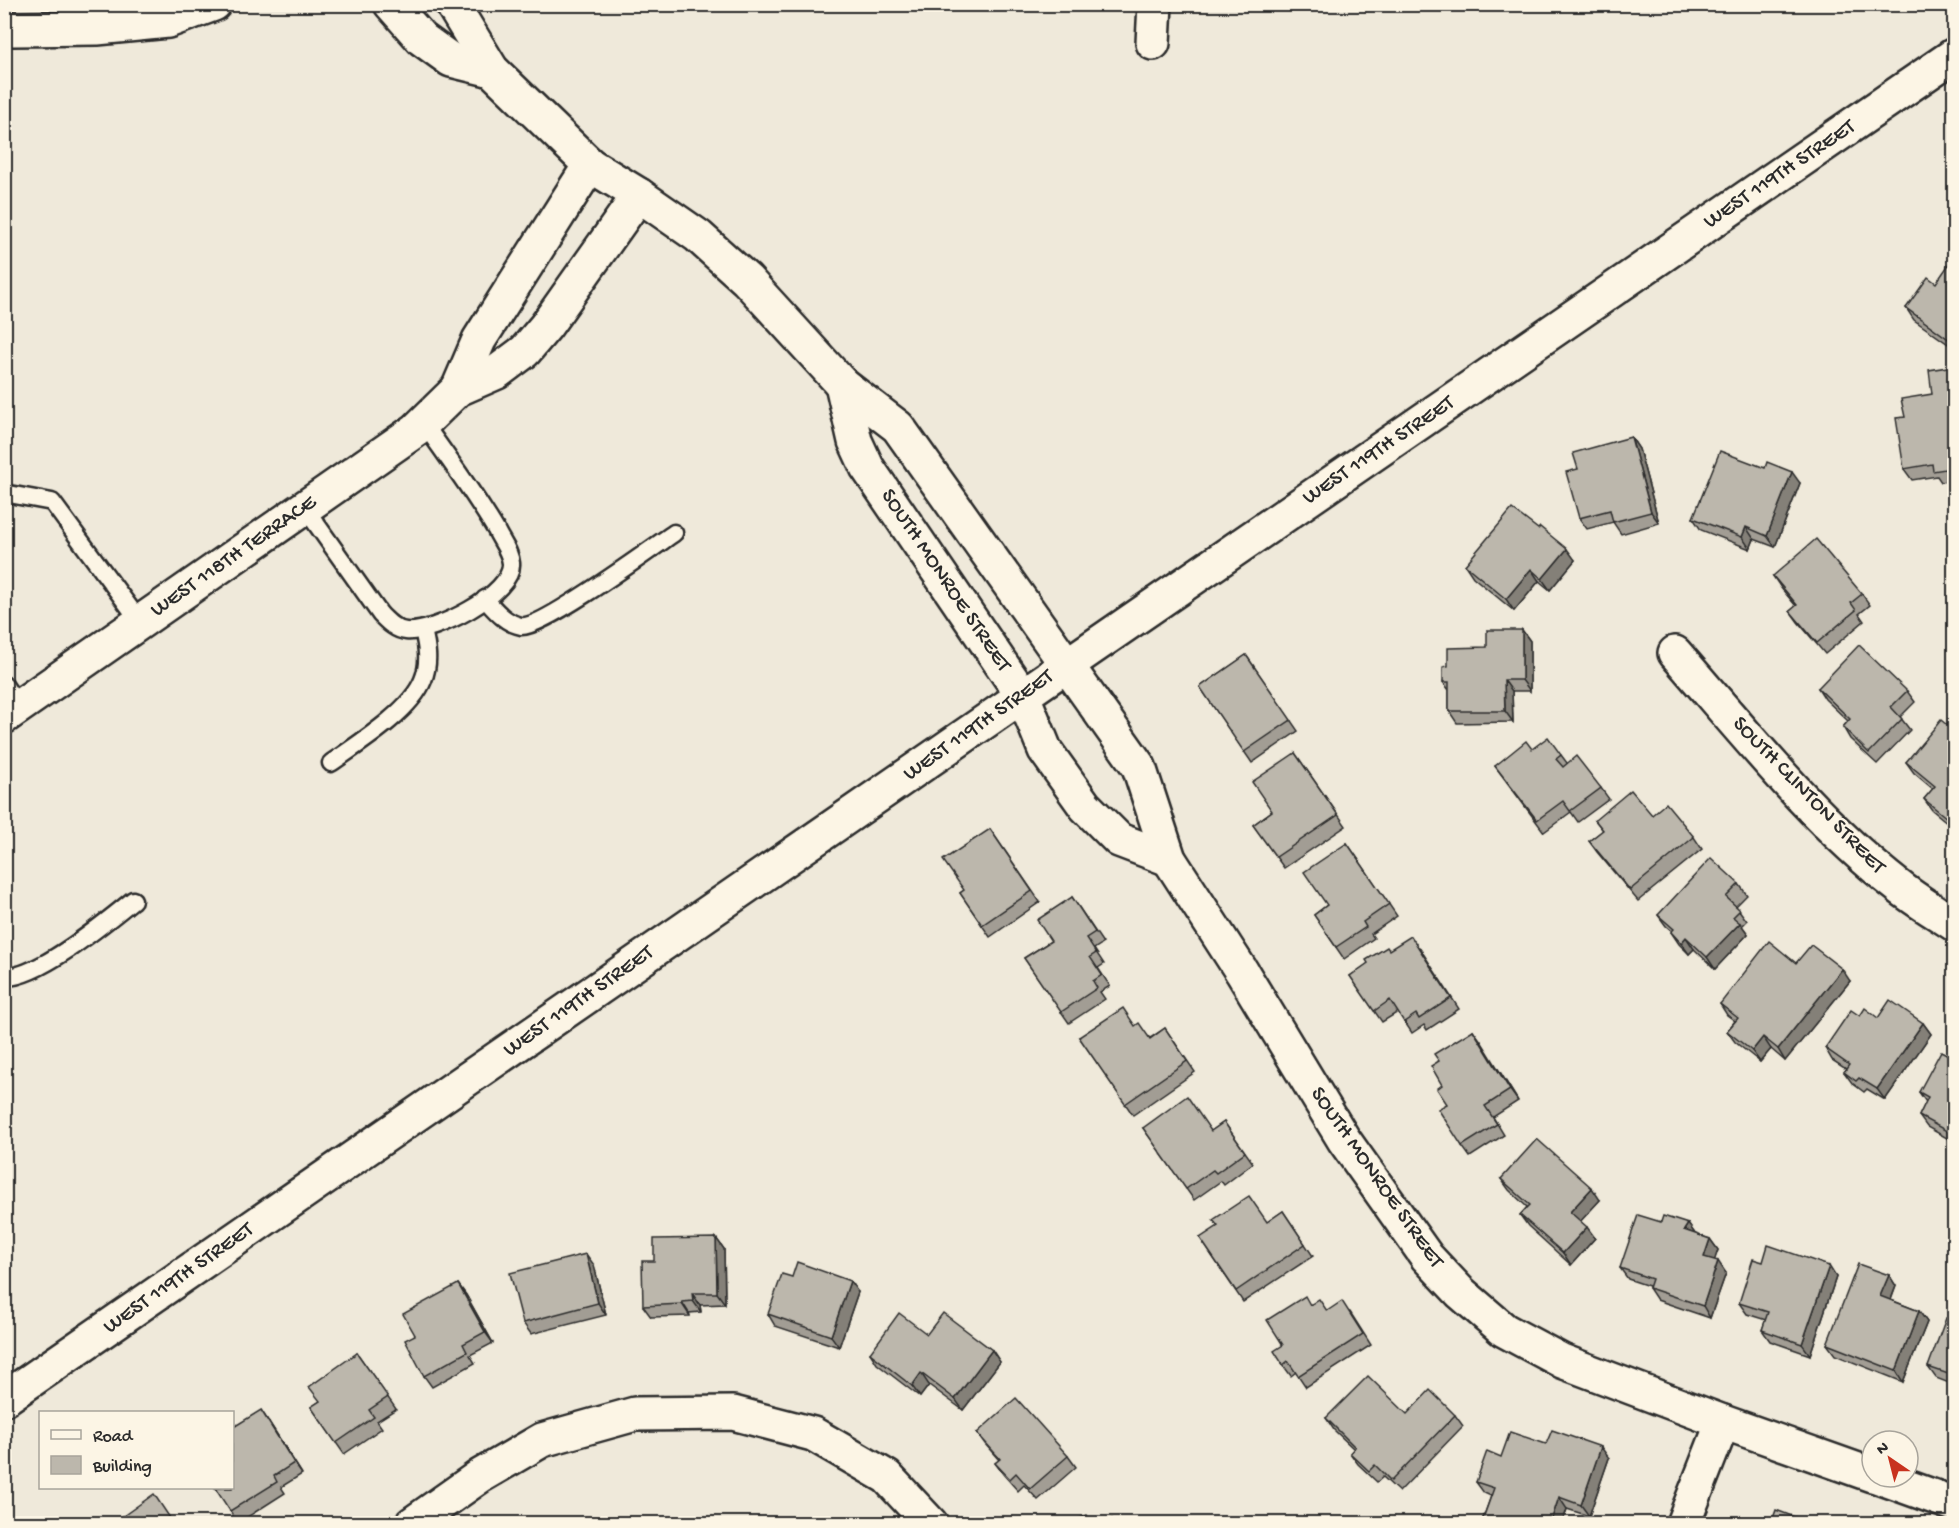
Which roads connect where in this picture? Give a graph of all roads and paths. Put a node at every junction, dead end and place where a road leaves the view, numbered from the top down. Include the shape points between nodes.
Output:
1 (214, 4) edge
2 (391, 4) edge
3 (452, 4) edge
4 (1155, 4) edge
5 (4, 27) edge
6 (1153, 43) dead end
7 (1954, 55) edge
8 (492, 70) junction
9 (590, 165) junction
10 (639, 195) junction
11 (842, 384) junction
12 (458, 389) junction
13 (424, 424) junction
14 (4, 497) edge
15 (305, 508) junction
16 (674, 533) dead end
17 (485, 599) junction
18 (141, 623) junction
19 (423, 630) junction
20 (1675, 653) dead end
21 (1067, 665) junction
22 (1023, 696) junction
23 (9, 703) edge
24 (331, 763) dead end
25 (1169, 859) junction
26 (133, 900) dead end
27 (1954, 924) edge
28 (4, 977) edge
29 (4, 1399) edge
30 (1723, 1422) junction
31 (1860, 1471) edge
32 (1912, 1489) edge
33 (1954, 1504) edge
34 (412, 1524) edge
35 (932, 1524) edge
36 (1683, 1524) edge

1 - 5 street via 168,21 97,28
2 - 8 street via 422,39 451,60
3 - 8 street, SOUTH MONROE STREET
4 - 6 street
7 - 21 street, WEST 119TH STREET
8 - 9 street, SOUTH MONROE STREET
9 - 10 street, SOUTH MONROE STREET
9 - 12 street, WEST 118TH TERRACE via 479,340
10 - 11 street, SOUTH MONROE STREET via 698,236 747,280
10 - 12 street, WEST 118TH TERRACE via 525,351 497,372
11 - 21 street, SOUTH MONROE STREET via 898,427
11 - 22 street, SOUTH MONROE STREET via 855,441 867,467
12 - 13 street, WEST 118TH TERRACE
13 - 15 street, WEST 118TH TERRACE
13 - 17 lane via 481,504 508,553 512,565 508,576
14 - 18 lane via 9,494 52,502
15 - 18 street, WEST 118TH TERRACE
15 - 19 lane via 380,614 403,631
16 - 17 lane via 575,601 524,627 508,623
17 - 19 lane via 467,612
18 - 23 street, WEST 118TH TERRACE
19 - 24 lane via 427,665 417,690 373,733
20 - 27 street, SOUTH CLINTON STREET via 1849,845 1899,888
21 - 22 street, WEST 119TH STREET
21 - 25 street, SOUTH MONROE STREET via 1138,767
22 - 25 street, SOUTH MONROE STREET via 1045,750 1085,806 1119,840
22 - 29 street, WEST 119TH STREET
25 - 30 street, SOUTH MONROE STREET via 1344,1140 1427,1257 1460,1292 1504,1330 1562,1360
26 - 28 lane via 34,969 15,978
30 - 31 street, SOUTH MONROE STREET
30 - 36 street
32 - 33 street
34 - 35 street via 480,1476 542,1440 635,1414 733,1413 813,1434 886,1477

